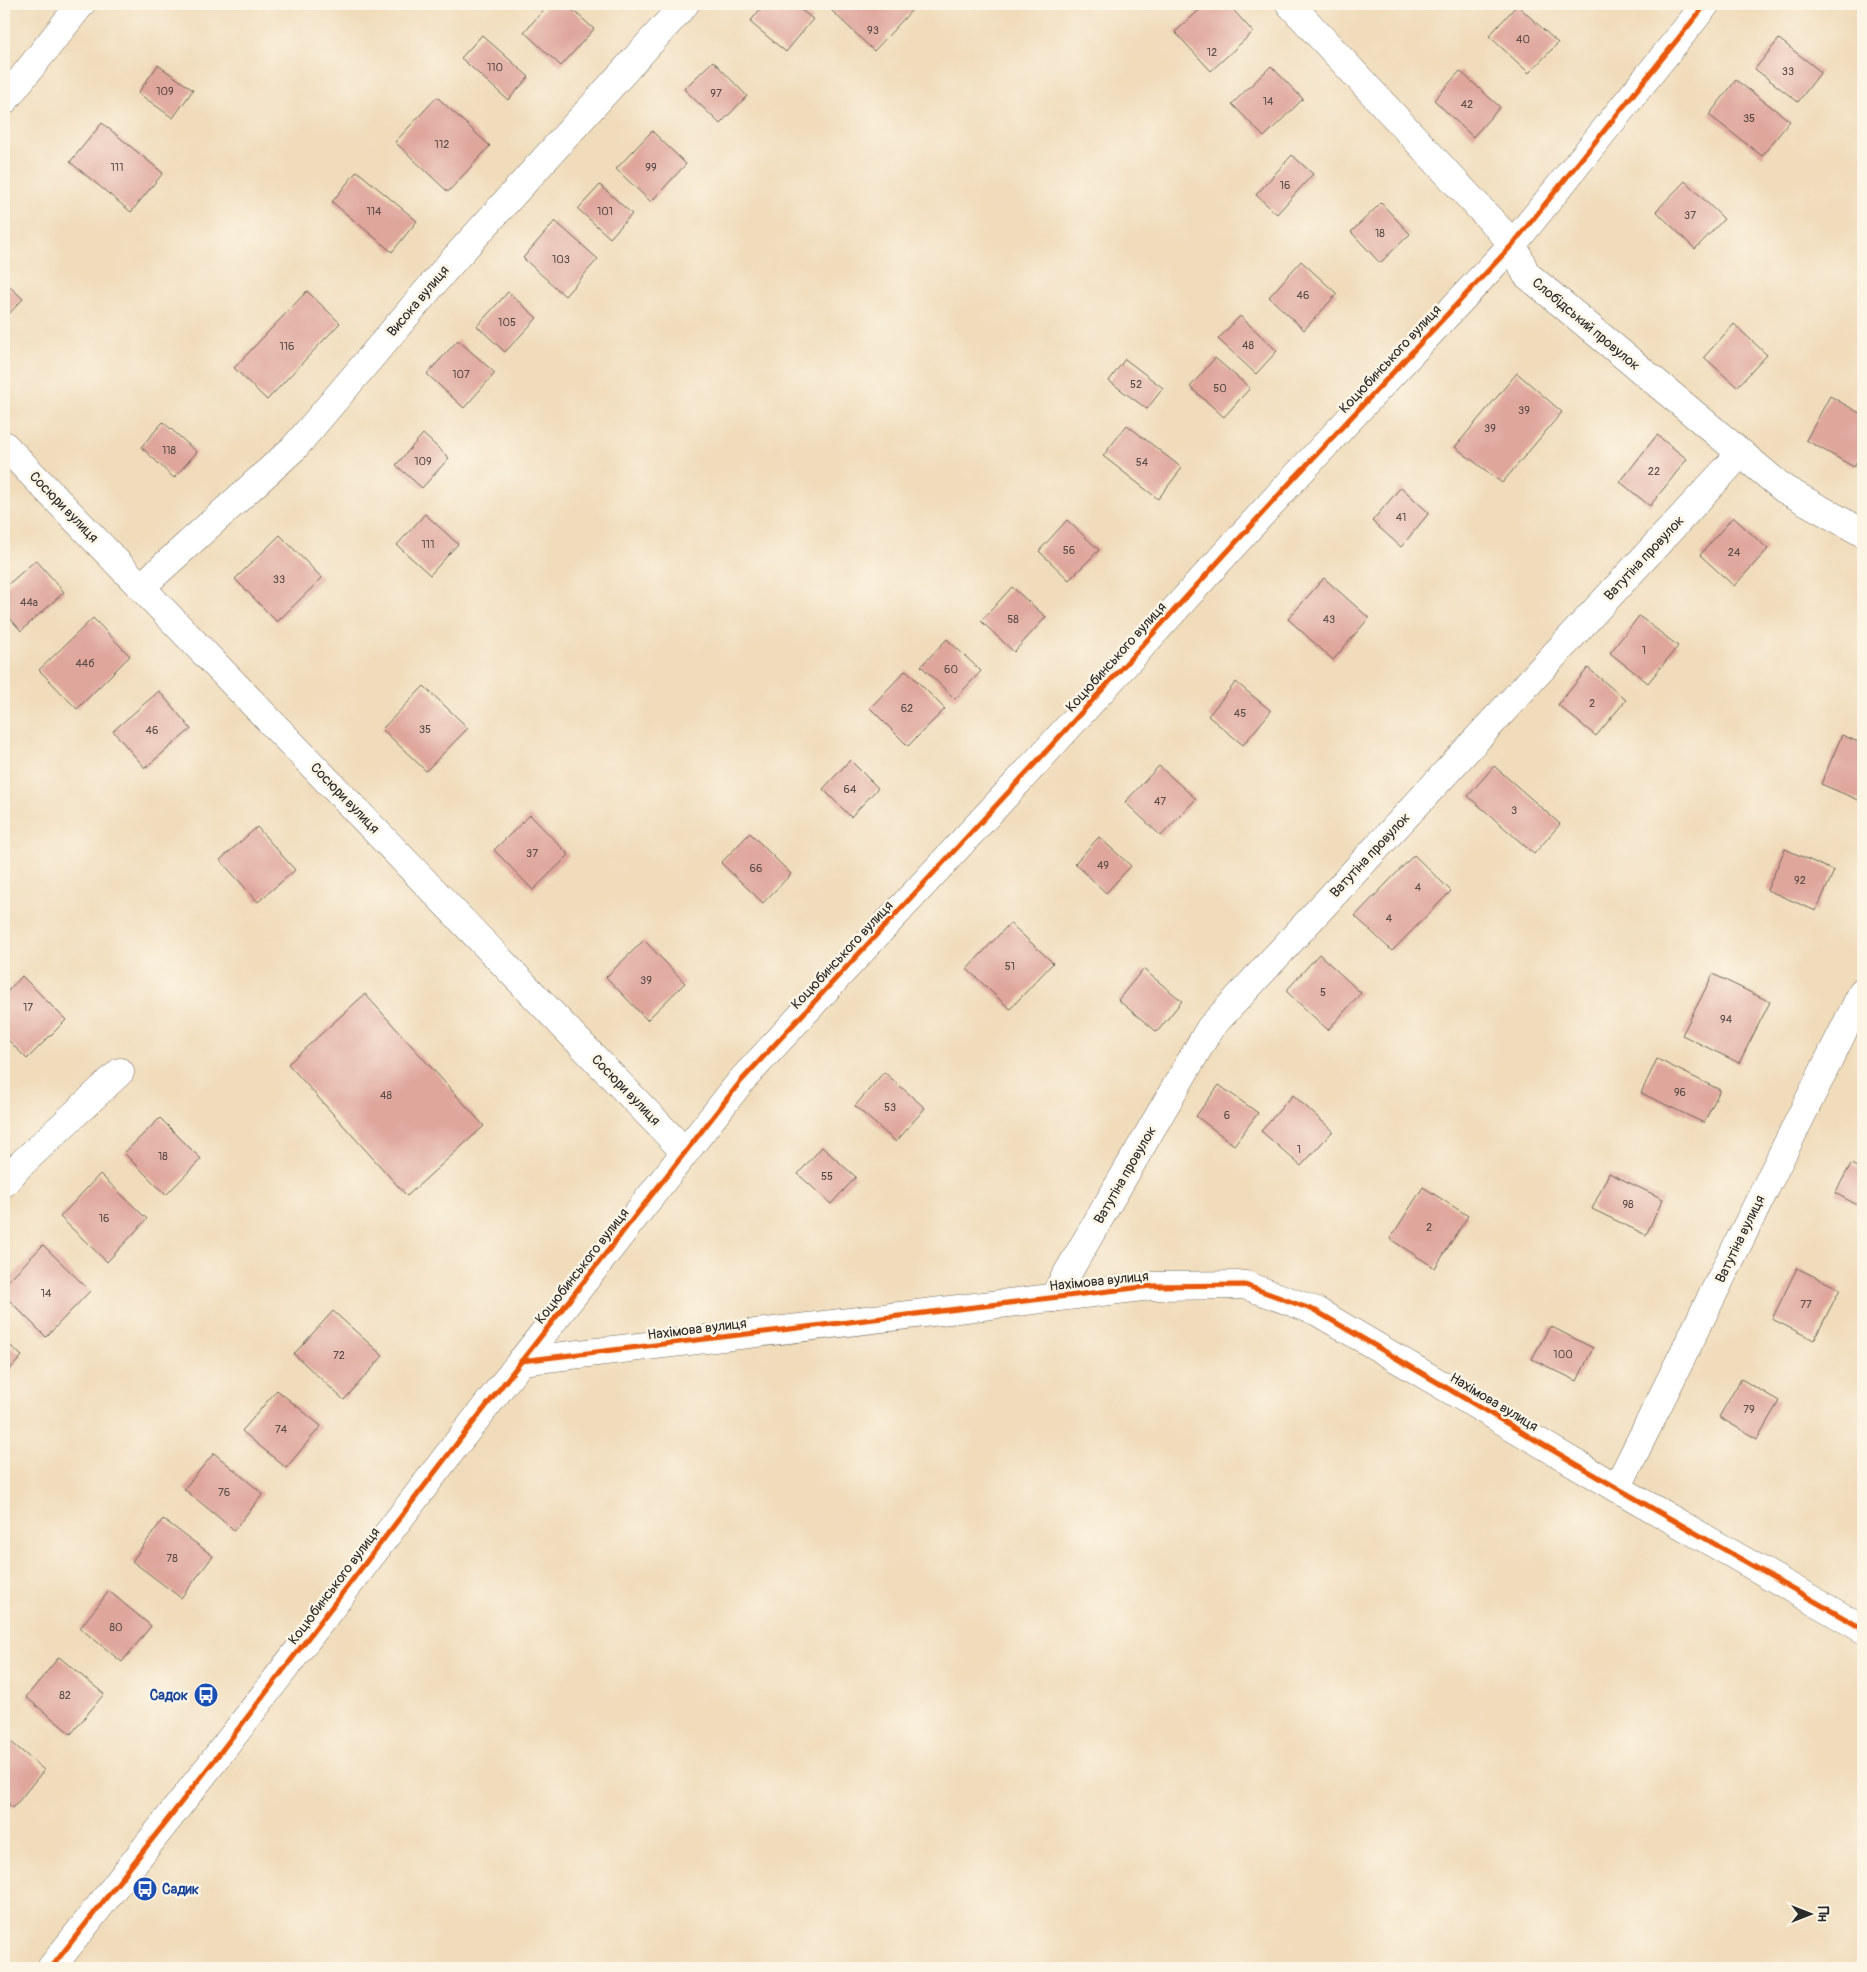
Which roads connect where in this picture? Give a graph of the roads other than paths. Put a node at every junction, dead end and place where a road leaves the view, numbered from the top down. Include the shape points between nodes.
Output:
1 (81, 4) edge
2 (685, 4) edge
3 (1290, 4) edge
4 (1706, 4) edge
5 (4, 101) edge
6 (1513, 244) junction
7 (4, 445) edge
8 (1741, 453) junction
9 (1863, 533) edge
10 (140, 586) junction
11 (1863, 991) edge
12 (120, 1072) dead end
13 (685, 1152) junction
14 (4, 1183) edge
15 (1053, 1298) junction
16 (521, 1361) junction
17 (1617, 1488) junction
18 (1863, 1629) edge
19 (51, 1968) edge

1 - 5 street
2 - 10 street, Висока вулиця via 449,265 294,448
3 - 6 street, Слобідський провулок
4 - 6 street, Коцюбинського вулиця
6 - 8 street, Слобідський провулок via 1526,274
6 - 13 street, Коцюбинського вулиця via 741,1081
7 - 10 street, Сосюри вулиця
8 - 9 street, Слобідський провулок via 1784,489
8 - 15 street, Ватутіна провулок via 1210,1028
10 - 13 street, Сосюри вулиця
11 - 17 street, Ватутіна вулиця
12 - 14 street
13 - 16 street, Коцюбинського вулиця
15 - 16 street, Нахімова вулиця
15 - 17 street, Нахімова вулиця via 1151,1286 1245,1285 1316,1311
16 - 19 street, Коцюбинського вулиця
17 - 18 street, Нахімова вулиця

